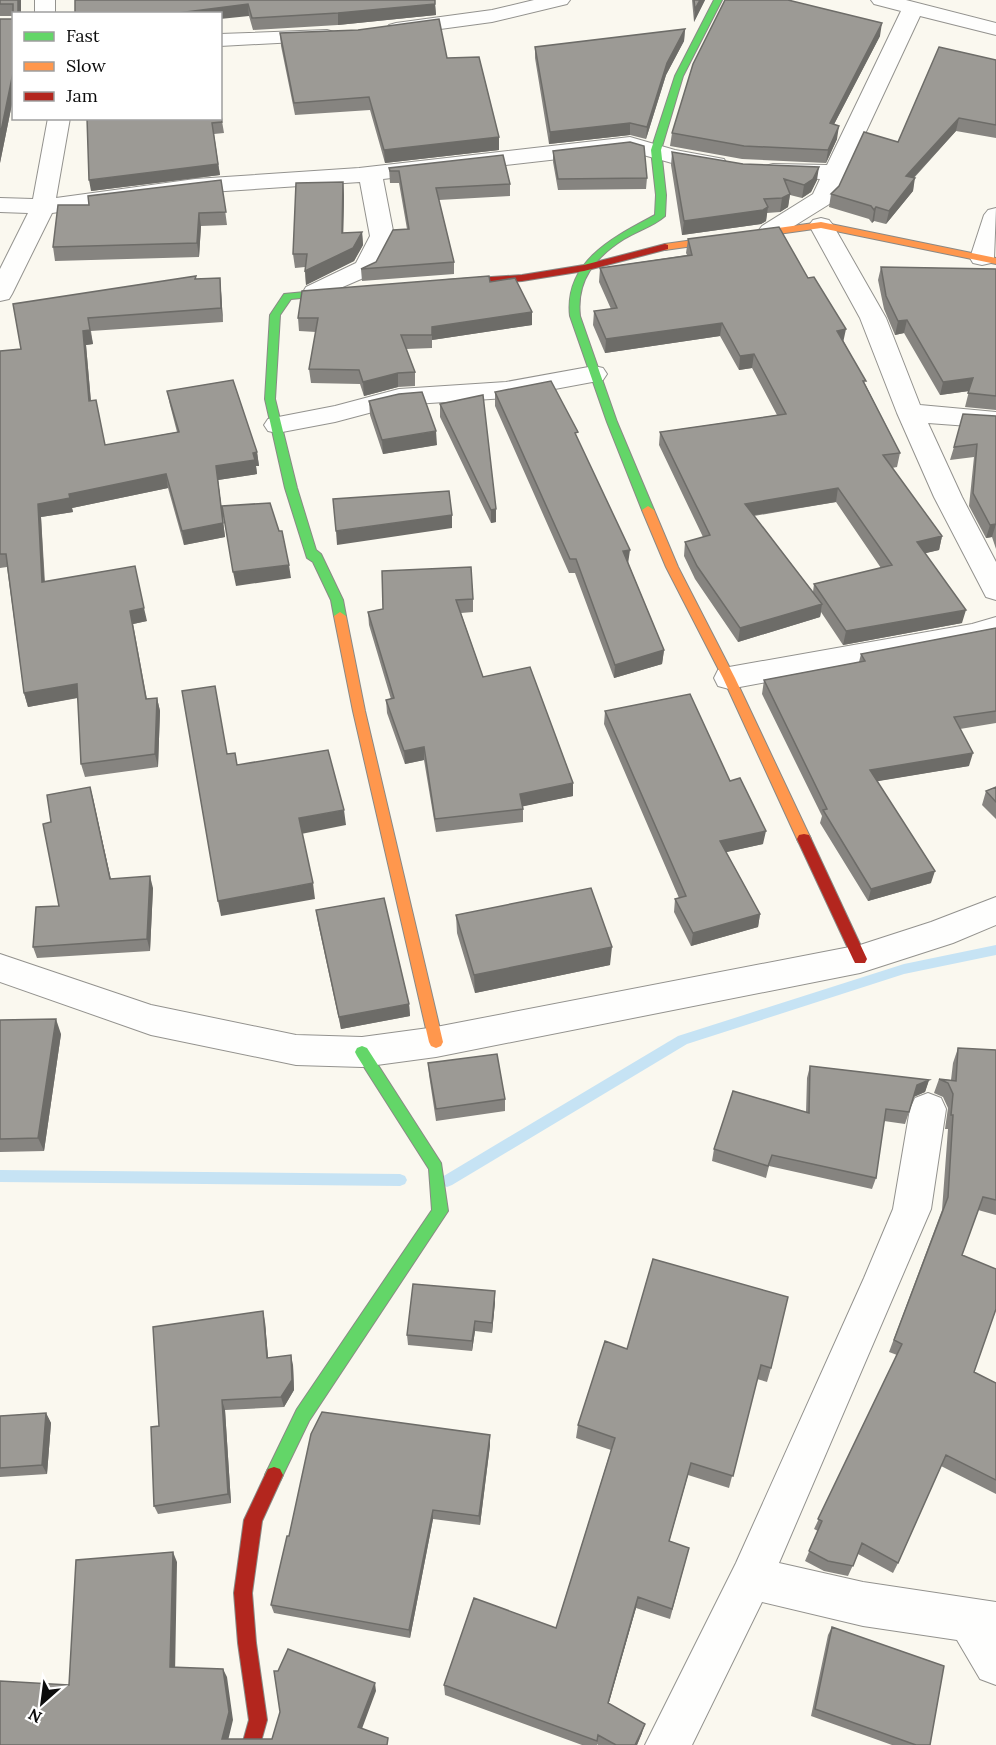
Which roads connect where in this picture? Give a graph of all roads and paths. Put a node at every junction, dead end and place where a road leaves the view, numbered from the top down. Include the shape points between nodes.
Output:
1 (560, 0) edge
2 (718, 0) edge
3 (881, 0) edge
4 (488, 8) edge
5 (913, 9) junction
6 (996, 29) edge
7 (381, 31) edge
8 (348, 35) edge
9 (222, 40) edge
10 (59, 120) edge
11 (656, 150) junction
12 (834, 172) junction
13 (370, 174) junction
14 (0, 205) edge
15 (43, 207) junction
16 (996, 215) edge
17 (821, 225) junction
18 (770, 231) junction
19 (989, 260) edge
20 (584, 268) junction
21 (432, 284) edge
22 (356, 291) edge
23 (315, 292) junction
24 (0, 294) edge
25 (594, 374) junction
26 (910, 413) junction
27 (996, 420) edge
28 (277, 424) junction
29 (996, 590) edge
30 (996, 627) edge
31 (729, 678) junction
32 (996, 910) edge
33 (860, 959) junction
34 (0, 968) edge
35 (436, 1042) junction
36 (362, 1052) junction
37 (928, 1109) dead end
38 (751, 1578) junction
39 (982, 1622) edge
40 (996, 1663) edge
41 (251, 1745) edge
42 (668, 1745) edge

1 - 4 street
2 - 11 street via 679,76
3 - 5 street
4 - 7 street
5 - 6 street
5 - 12 street
8 - 9 street
10 - 15 street
11 - 12 street via 747,169
11 - 13 street via 615,145
11 - 20 street via 660,216 627,233
12 - 18 street via 823,198
13 - 15 street via 195,186
13 - 23 street via 382,236 366,268
14 - 15 street
15 - 24 street
16 - 19 street
17 - 18 street
17 - 19 street
17 - 26 street via 873,318
18 - 20 street via 668,246
20 - 21 street via 522,278
20 - 25 street via 573,298
22 - 23 street
23 - 28 street via 288,296 275,315 270,399
25 - 28 street via 506,390 399,398
25 - 31 street via 672,567
26 - 27 street
26 - 29 street
28 - 35 street via 291,488 313,558 315,554 337,600
30 - 31 street
31 - 33 street
32 - 33 street
33 - 35 street
34 - 36 street via 151,1020 296,1050
35 - 36 street
36 - 41 street via 436,1168 440,1211 303,1415 253,1520 243,1593 258,1720
37 - 38 street via 912,1209
38 - 39 street via 863,1604
38 - 42 street
39 - 40 street

